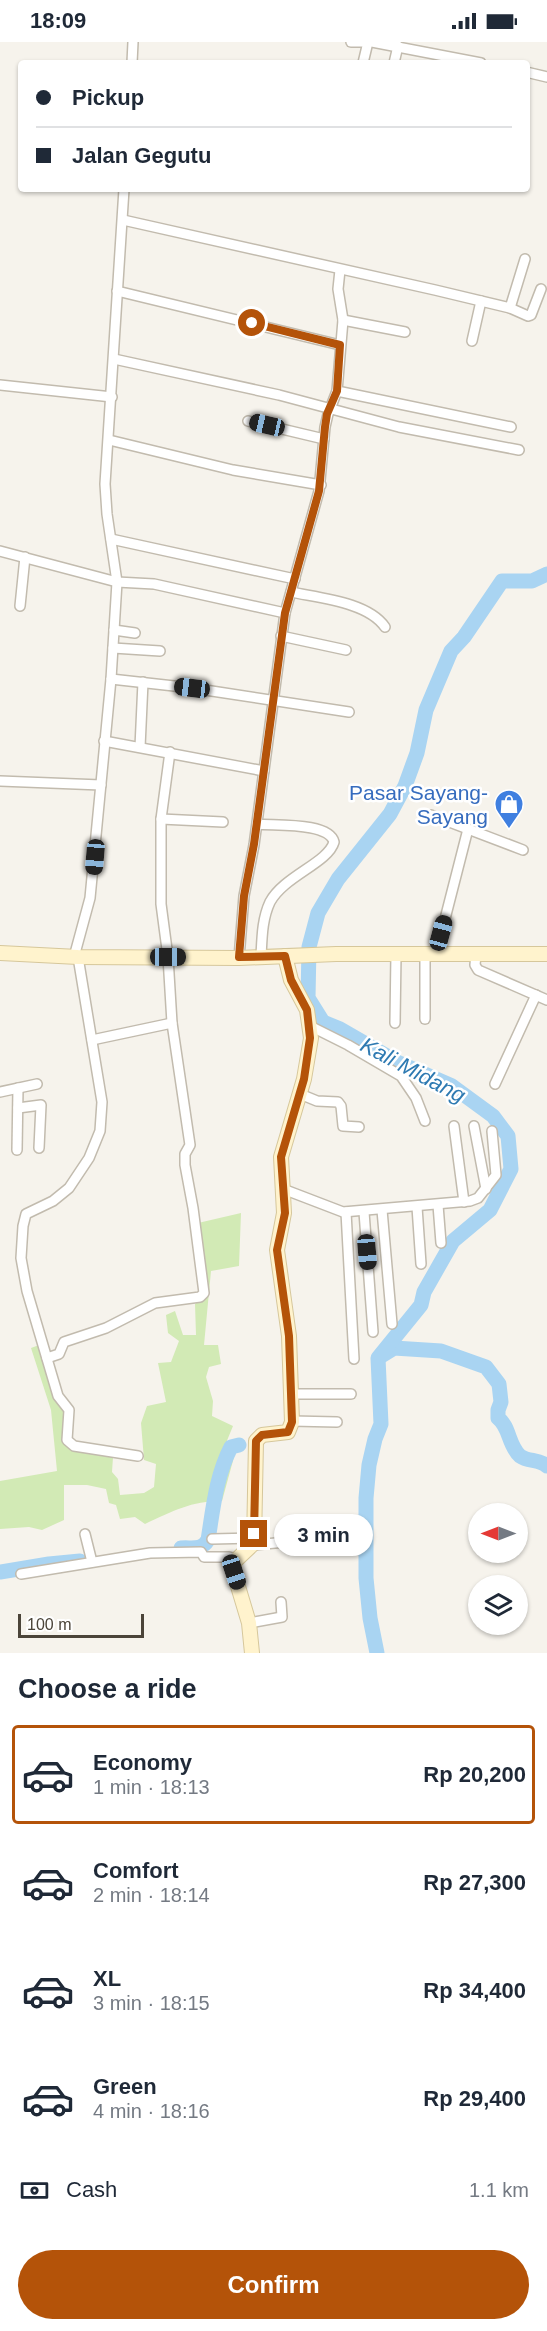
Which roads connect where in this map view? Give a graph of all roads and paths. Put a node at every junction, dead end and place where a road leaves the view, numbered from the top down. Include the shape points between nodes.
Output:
1 (133, 42) edge
2 (351, 42) edge
3 (369, 42) edge
4 (398, 46) junction
5 (430, 53) junction
6 (132, 60) edge
7 (364, 60) edge
8 (395, 60) edge
9 (429, 60) edge
10 (457, 60) edge
11 (530, 73) edge
12 (547, 77) edge
13 (124, 192) edge
14 (123, 220) junction
15 (525, 259) dead end
16 (340, 270) junction
17 (541, 289) dead end
18 (117, 291) junction
19 (481, 301) junction
20 (510, 308) junction
21 (343, 320) junction
22 (405, 332) dead end
23 (472, 341) dead end
24 (340, 345) junction
25 (114, 359) junction
26 (0, 385) edge
27 (337, 391) junction
28 (112, 397) junction
29 (330, 408) junction
30 (249, 421) dead end
31 (511, 427) dead end
32 (324, 439) junction
33 (109, 440) junction
34 (519, 450) dead end
35 (321, 485) junction
36 (111, 539) junction
37 (0, 551) edge
38 (25, 557) junction
39 (295, 579) junction
40 (117, 582) junction
41 (291, 592) junction
42 (20, 606) dead end
43 (285, 613) junction
44 (385, 627) dead end
45 (114, 630) junction
46 (135, 633) dead end
47 (281, 636) junction
48 (113, 648) junction
49 (346, 650) dead end
50 (160, 651) dead end
51 (111, 679) junction
52 (143, 682) junction
53 (272, 700) junction
54 (349, 711) dead end
55 (104, 741) junction
56 (140, 747) junction
57 (170, 752) junction
58 (264, 771) junction
59 (0, 782) edge
60 (101, 785) junction
61 (431, 815) dead end
62 (160, 819) junction
63 (223, 822) dead end
64 (257, 824) junction
65 (468, 830) junction
66 (523, 850) dead end
67 (0, 952) edge
68 (396, 954) junction
69 (430, 954) junction
70 (476, 954) junction
71 (547, 954) edge
72 (292, 956) junction
73 (76, 957) junction
74 (168, 957) junction
75 (239, 957) junction
76 (261, 957) junction
77 (536, 995) junction
78 (547, 1000) edge
79 (425, 1019) dead end
80 (172, 1023) junction
81 (395, 1023) dead end
82 (310, 1026) junction
83 (92, 1040) junction
84 (37, 1084) dead end
85 (495, 1084) dead end
86 (18, 1088) junction
87 (0, 1092) edge
88 (300, 1094) junction
89 (18, 1108) junction
90 (425, 1121) dead end
91 (454, 1126) dead end
92 (474, 1126) dead end
93 (359, 1127) dead end
94 (492, 1131) dead end
95 (39, 1148) dead end
96 (17, 1150) dead end
97 (283, 1189) junction
98 (486, 1189) junction
99 (464, 1202) junction
100 (438, 1205) junction
101 (417, 1207) junction
102 (382, 1210) junction
103 (346, 1212) junction
104 (364, 1212) junction
105 (441, 1243) dead end
106 (421, 1264) dead end
107 (392, 1324) dead end
108 (374, 1332) dead end
109 (47, 1358) junction
110 (354, 1359) dead end
111 (292, 1394) junction
112 (351, 1394) dead end
113 (292, 1421) junction
114 (337, 1422) dead end
115 (138, 1456) dead end
116 (85, 1534) dead end
117 (329, 1538) dead end
118 (212, 1539) dead end
119 (253, 1542) junction
120 (92, 1559) junction
121 (235, 1559) junction
122 (21, 1574) dead end
123 (281, 1602) dead end
124 (249, 1623) junction
125 (252, 1653) edge

1 - 6 street
2 - 3 street
3 - 4 street
3 - 7 street
4 - 5 street
4 - 8 street
5 - 9 street
5 - 10 street
11 - 12 street
13 - 14 street
14 - 16 street
14 - 18 street
15 - 20 street
16 - 19 street
16 - 21 street via 338,289
17 - 20 street via 530,316
18 - 24 street
18 - 25 street
19 - 20 street
19 - 23 street
21 - 22 street
21 - 24 street
24 - 27 street
25 - 28 street
25 - 29 street
26 - 28 street
27 - 29 street
27 - 31 street
28 - 33 street
29 - 32 street
29 - 34 street via 399,427
30 - 32 street
32 - 35 street
33 - 35 street via 233,470
33 - 36 street via 105,484
35 - 39 street
36 - 39 street
36 - 40 street
37 - 38 street
38 - 40 street
38 - 42 street
39 - 41 street
40 - 43 street via 154,584
40 - 45 street
41 - 43 street
41 - 44 street via 368,611
43 - 47 street
45 - 46 street
45 - 48 street
47 - 49 street
47 - 53 street
48 - 50 street
48 - 51 street
51 - 52 street
51 - 55 street
52 - 53 street
52 - 56 street
53 - 54 street
53 - 58 street
55 - 56 street
55 - 60 street
56 - 57 street
57 - 58 street
57 - 62 street
58 - 64 street
59 - 60 street
60 - 73 street via 90,898
61 - 65 street
62 - 63 street
62 - 74 street via 161,904
64 - 75 street via 244,896
64 - 76 street via 322,830 334,842 318,862 282,887 271,901 263,925
65 - 66 street
65 - 69 street
67 - 73 street
68 - 69 street
68 - 72 street
68 - 81 street
69 - 70 street
69 - 79 street
70 - 71 street
70 - 77 street via 478,970
72 - 76 street
72 - 82 street via 288,974 307,1010
73 - 74 street
73 - 83 street
74 - 75 street
74 - 80 street
75 - 76 street
77 - 78 street
77 - 85 street
80 - 83 street
80 - 109 street via 190,1143 185,1165 204,1293 200,1297 155,1303 106,1328 64,1342 59,1354
82 - 88 street
82 - 90 street via 401,1076
83 - 109 street via 102,1102 96,1144 69,1188 53,1201 28,1212 23,1226 21,1258
84 - 86 street
86 - 87 street
86 - 89 street
88 - 93 street via 317,1101 338,1102 343,1126
88 - 97 street via 281,1157
89 - 95 street via 41,1105
89 - 96 street
91 - 99 street
92 - 98 street
94 - 98 street via 496,1175
97 - 103 street
97 - 111 street via 285,1213 277,1250 287,1308
98 - 99 street via 478,1198
99 - 100 street
100 - 101 street
100 - 105 street
101 - 102 street
101 - 106 street
102 - 104 street
102 - 107 street
103 - 104 street
103 - 110 street
104 - 108 street
109 - 115 street via 58,1396 69,1410 66,1437 70,1443
111 - 112 street
111 - 113 street
113 - 114 street
113 - 119 street via 288,1432 262,1435 256,1441
116 - 120 street
117 - 119 street
118 - 119 street
119 - 121 street
120 - 121 street via 201,1552 204,1557
120 - 122 street
121 - 124 street via 234,1572
123 - 124 street via 282,1617
124 - 125 street

